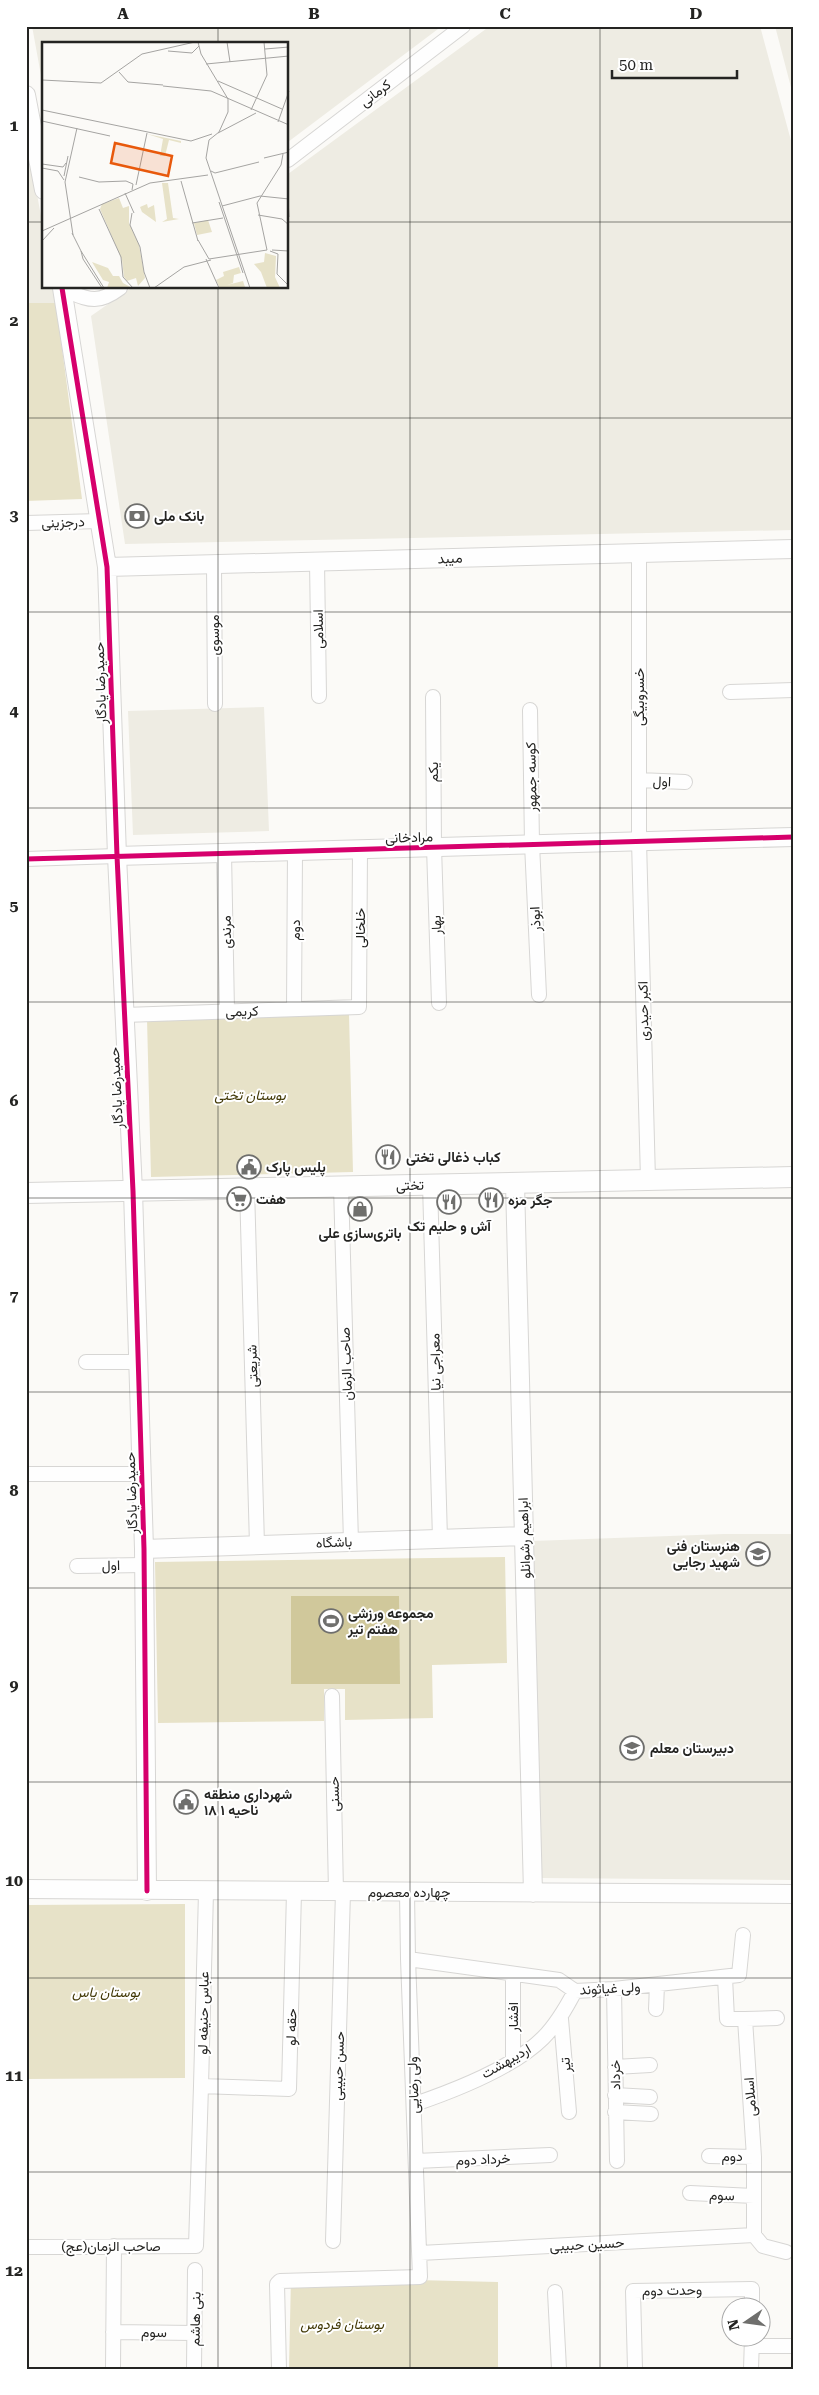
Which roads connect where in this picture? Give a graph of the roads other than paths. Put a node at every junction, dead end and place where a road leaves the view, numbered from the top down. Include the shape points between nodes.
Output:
1 (463, 26) edge
2 (26, 95) edge
3 (289, 159) edge
4 (42, 179) edge
5 (62, 289) edge
6 (64, 289) edge
7 (118, 289) edge
8 (100, 521) junction
9 (26, 523) edge
10 (793, 548) edge
11 (639, 552) junction
12 (317, 562) junction
13 (214, 565) junction
14 (107, 567) junction
15 (793, 690) edge
16 (730, 692) dead end
17 (319, 696) dead end
18 (433, 697) dead end
19 (215, 704) dead end
20 (530, 710) dead end
21 (639, 780) junction
22 (685, 782) dead end
23 (793, 837) edge
24 (639, 841) junction
25 (532, 844) junction
26 (434, 847) junction
27 (360, 849) junction
28 (295, 851) junction
29 (224, 853) junction
30 (117, 856) junction
31 (26, 859) edge
32 (539, 994) dead end
33 (439, 1003) dead end
34 (359, 1007) joint
35 (294, 1009) junction
36 (227, 1012) junction
37 (124, 1015) junction
38 (793, 1177) edge
39 (648, 1180) junction
40 (514, 1183) junction
41 (430, 1184) junction
42 (341, 1186) junction
43 (247, 1188) junction
44 (133, 1191) junction
45 (26, 1192) edge
46 (86, 1362) dead end
47 (138, 1362) junction
48 (26, 1474) edge
49 (142, 1474) junction
50 (524, 1536) junction
51 (440, 1539) junction
52 (351, 1542) junction
53 (257, 1545) junction
54 (144, 1557) junction
55 (77, 1566) dead end
56 (332, 1696) dead end
57 (26, 1889) edge
58 (147, 1891) junction
59 (206, 1892) junction
60 (294, 1892) junction
61 (340, 1892) junction
62 (407, 1892) junction
63 (533, 1893) junction
64 (793, 1894) edge
65 (743, 1935) dead end
66 (408, 1959) junction
67 (513, 1974) junction
68 (725, 1977) junction
69 (656, 1985) junction
70 (614, 1989) junction
71 (576, 1991) junction
72 (656, 2009) dead end
73 (777, 2018) dead end
74 (561, 2019) junction
75 (745, 2019) junction
76 (513, 2060) junction
77 (650, 2065) dead end
78 (615, 2067) junction
79 (202, 2086) junction
80 (615, 2095) junction
81 (650, 2097) dead end
82 (414, 2104) junction
83 (569, 2112) dead end
84 (615, 2112) junction
85 (651, 2114) dead end
86 (550, 2155) dead end
87 (709, 2156) dead end
88 (754, 2156) junction
89 (416, 2161) junction
90 (616, 2161) dead end
91 (690, 2194) dead end
92 (754, 2196) junction
93 (754, 2235) junction
94 (333, 2240) dead end
95 (114, 2246) junction
96 (196, 2246) joint
97 (26, 2247) edge
98 (786, 2252) dead end
99 (420, 2253) junction
100 (196, 2270) dead end
101 (555, 2292) dead end
102 (752, 2298) edge
103 (113, 2332) junction
104 (194, 2333) junction
105 (772, 2344) edge
106 (793, 2346) edge
107 (752, 2348) edge
108 (113, 2369) edge
109 (194, 2369) edge
110 (278, 2369) edge
111 (559, 2369) edge
112 (635, 2369) edge
113 (751, 2369) edge

1 - 3 street, کرمانی
2 - 4 street
5 - 8 street, حمیدرضا یادگار
6 - 7 street via 93,301
8 - 9 street, درجزینی
8 - 14 street, حمیدرضا یادگار
10 - 11 street, میبد
11 - 12 street, میبد
11 - 21 street, خسروبیگی
12 - 13 street, میبد
12 - 17 street, اسلامی
13 - 14 street, میبد
13 - 19 street, موسوی
14 - 30 street, حمیدرضا یادگار
15 - 16 street
18 - 26 street, یکم
20 - 25 street, کوسه جمهور
21 - 22 street, اول
21 - 24 street, خسروبیگی
23 - 24 street, مرادخانی
24 - 25 street, مرادخانی
24 - 39 street, اکبر حیدری
25 - 26 street, مرادخانی
25 - 32 street, ابوذر
26 - 27 street, مرادخانی
26 - 33 street, بهار
27 - 28 street, مرادخانی
27 - 34 street, خلخالی
28 - 29 street, مرادخانی
28 - 35 street, دوم
29 - 30 street, مرادخانی
29 - 36 street, مرندی
30 - 31 street, مرادخانی
30 - 37 street, حمیدرضا یادگار
34 - 35 street, کریمی
35 - 36 street, کریمی
36 - 37 street, کریمی
37 - 44 street, حمیدرضا یادگار
38 - 39 main road, تختی
39 - 40 main road, تختی
40 - 41 main road, تختی
40 - 50 street, ابراهیم رشوانلو
41 - 42 main road, تختی
41 - 51 street, معراجی نیا
42 - 43 main road, تختی
42 - 52 street, صاحب الزمان
43 - 44 main road, تختی
43 - 53 street, شریعتی
44 - 45 main road, تختی
44 - 47 street, حمیدرضا یادگار
46 - 47 street
47 - 49 street, حمیدرضا یادگار
48 - 49 street
49 - 54 street, حمیدرضا یادگار
50 - 51 street, باشگاه
50 - 63 street, ابراهیم رشوانلو
51 - 52 street, باشگاه
52 - 53 street, باشگاه
53 - 54 street, باشگاه
54 - 55 street, اول
54 - 58 street, حمیدرضا یادگار
56 - 61 street, حسنی
57 - 58 street, چهارده معصوم
58 - 59 street, چهارده معصوم
59 - 60 street, چهارده معصوم
59 - 79 street, عباس حنیفه لو
60 - 61 street, چهارده معصوم
60 - 79 street, حقه لو via 289,2089
61 - 62 street, چهارده معصوم
61 - 94 street, حسن حبیبی
62 - 63 street, چهارده معصوم
62 - 66 street, ولی رضایی
63 - 64 street, چهارده معصوم
65 - 68 street via 739,1975
66 - 67 street, ولی غیاثوند
66 - 82 street, ولی رضایی
67 - 71 street, ولی غیاثوند via 559,1980
67 - 76 street, افشار
68 - 69 street, ولی غیاثوند
68 - 75 street via 727,2020
69 - 70 street, ولی غیاثوند
69 - 72 street
70 - 71 street, ولی غیاثوند
70 - 78 street, خرداد
71 - 74 street, اردیبهشت
73 - 75 street
74 - 76 street, اردیبهشت via 542,2039
74 - 83 street, تیر
75 - 88 street, اسلامی
76 - 82 street, اردیبهشت via 443,2095
77 - 78 street
78 - 80 street, خرداد
79 - 96 street, عباس حنیفه لو
80 - 81 street
80 - 84 street, خرداد
82 - 89 street, ولی رضایی
84 - 85 street
84 - 90 street, خرداد
86 - 89 street, خرداد دوم
87 - 88 street, دوم
88 - 92 street, اسلامی
89 - 99 street, ولی رضایی
91 - 92 street, سوم
92 - 93 street, اسلامی
93 - 98 street via 763,2246
93 - 99 street, حسین حبیبی
95 - 96 street, صاحب الزمان(عج)
95 - 97 street, صاحب الزمان(عج)
95 - 103 street
99 - 110 street, ولی رضایی via 420,2277 286,2279 277,2284
100 - 104 street, بنی هاشم
101 - 111 street
102 - 112 street, وحدت دوم via 752,2289 634,2291
103 - 104 street, سوم
103 - 108 street
104 - 109 street, بنی هاشم
105 - 106 street
107 - 113 street

